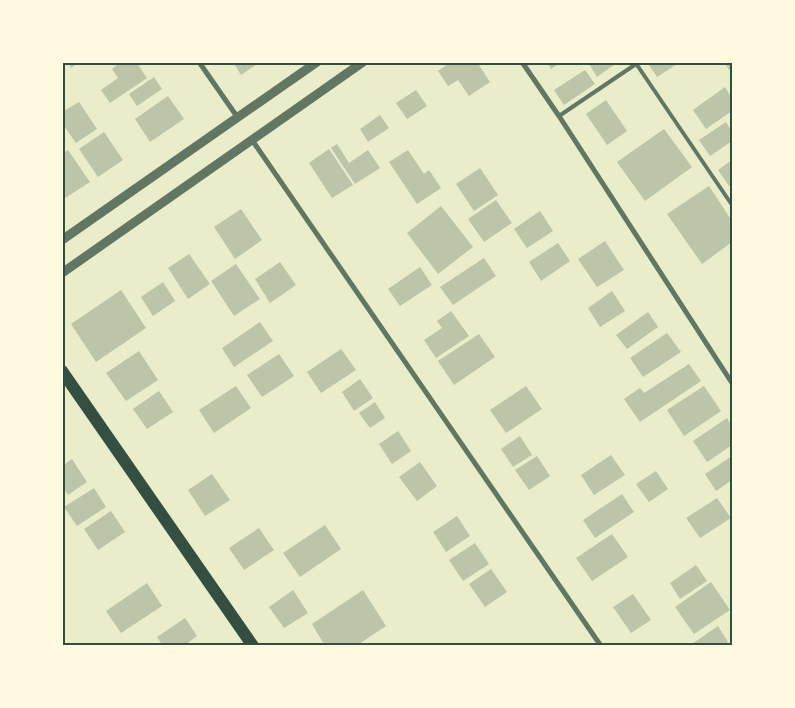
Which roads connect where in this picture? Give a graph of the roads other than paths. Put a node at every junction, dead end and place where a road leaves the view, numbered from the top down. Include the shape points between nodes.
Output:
1 (199, 62) edge
2 (317, 62) edge
3 (363, 62) edge
4 (522, 62) edge
5 (636, 63) edge
6 (559, 116) junction
7 (238, 118) junction
8 (252, 140) junction
9 (732, 205) edge
10 (62, 240) edge
11 (62, 273) edge
12 (62, 371) edge
13 (732, 383) edge
14 (253, 646) edge
15 (600, 646) edge

1 - 7 street
2 - 7 street
3 - 8 street
4 - 6 street
5 - 6 lane
5 - 9 lane
6 - 13 street
7 - 10 street
8 - 11 street
8 - 15 street
12 - 14 main road

